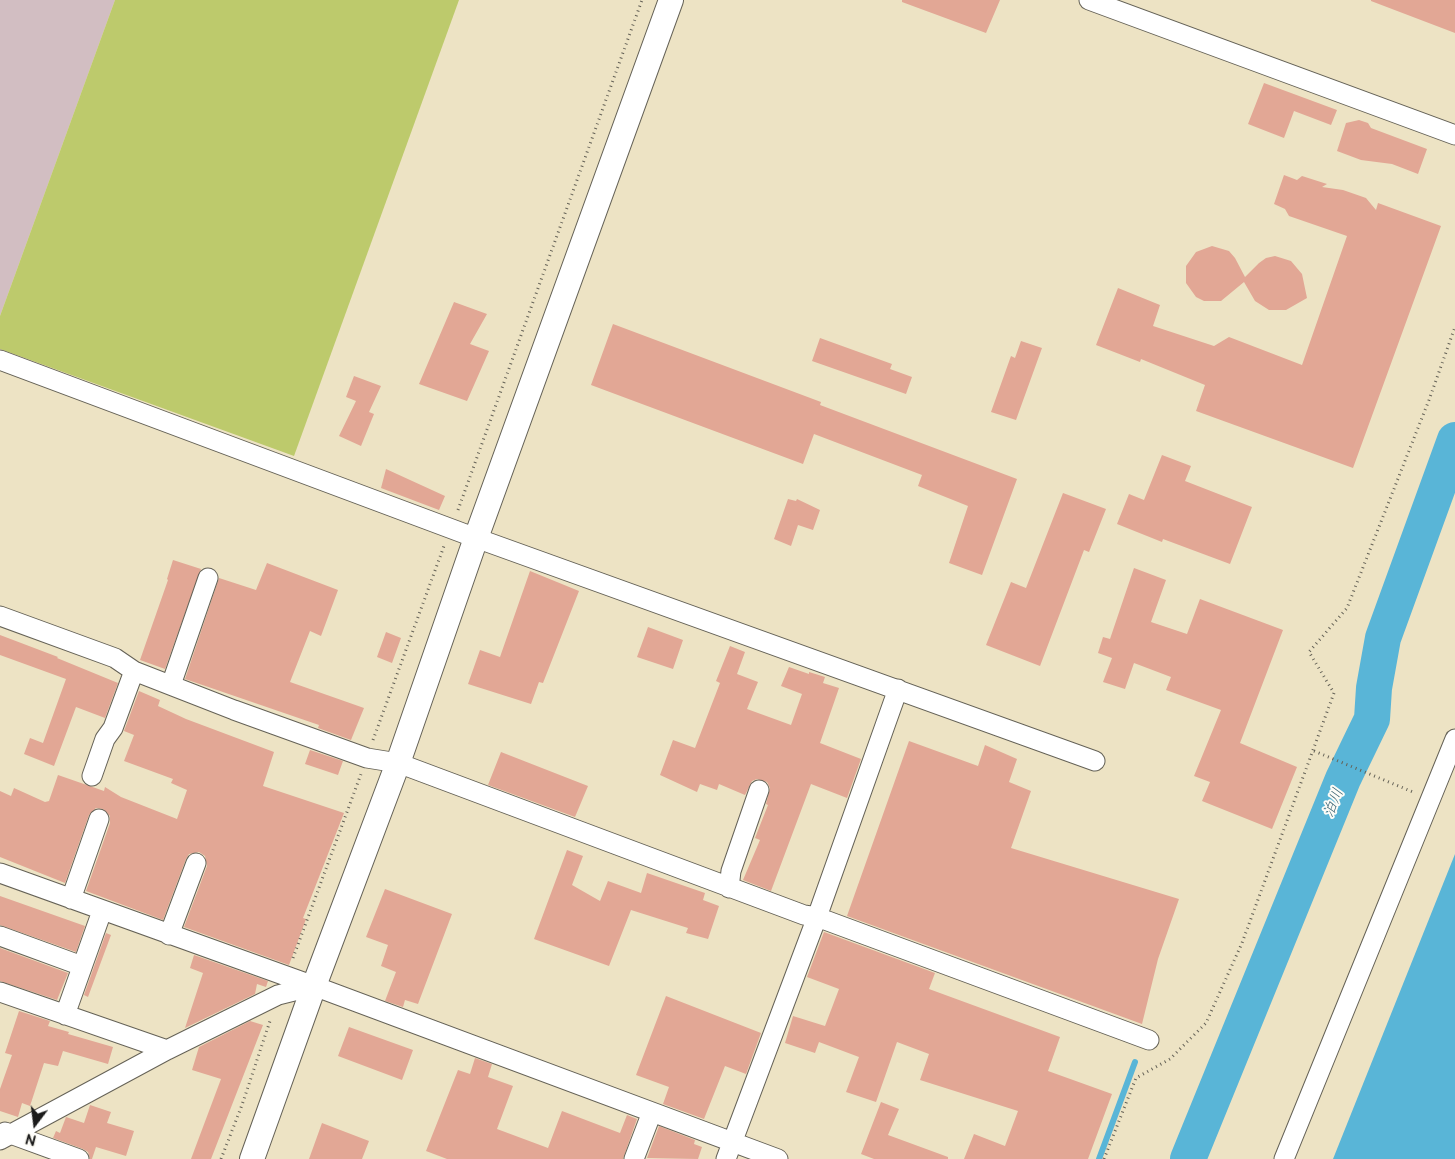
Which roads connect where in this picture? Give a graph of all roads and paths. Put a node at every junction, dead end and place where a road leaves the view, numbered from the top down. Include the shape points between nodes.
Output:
1 (642, 0) edge
2 (671, 0) edge
3 (1089, 0) edge
4 (1455, 135) edge
5 (1455, 327) edge
6 (0, 360) edge
7 (451, 528) junction
8 (476, 538) junction
9 (208, 578) dead end
10 (0, 616) edge
11 (134, 671) junction
12 (172, 685) junction
13 (898, 689) junction
14 (1455, 739) edge
15 (1314, 751) junction
16 (367, 758) junction
17 (1095, 761) dead end
18 (398, 763) junction
19 (92, 776) dead end
20 (759, 790) dead end
21 (1431, 799) junction
22 (99, 819) dead end
23 (196, 863) dead end
24 (0, 873) edge
25 (729, 888) junction
26 (71, 899) junction
27 (102, 911) junction
28 (817, 917) junction
29 (169, 934) junction
30 (0, 936) edge
31 (82, 966) junction
32 (286, 976) junction
33 (314, 986) junction
34 (0, 992) edge
35 (280, 994) junction
36 (66, 1015) junction
37 (1149, 1040) dead end
38 (167, 1050) junction
39 (652, 1112) junction
40 (4, 1135) edge
41 (729, 1150) edge
42 (79, 1159) edge
43 (221, 1159) edge
44 (252, 1159) edge
45 (634, 1159) edge
46 (778, 1159) edge
47 (1104, 1159) edge
48 (1284, 1159) edge

1 - 7 path
2 - 8 street
3 - 4 street
5 - 15 path via 1347,608 1309,652 1334,693
6 - 7 street
7 - 8 street
7 - 16 path
8 - 13 street
8 - 18 street
9 - 12 street
10 - 11 street via 115,658
11 - 12 street
11 - 19 street
12 - 16 street
13 - 17 street
13 - 28 street
14 - 21 street
15 - 21 path
15 - 47 path via 1242,943 1206,1023 1170,1059 1136,1078
16 - 18 street
16 - 32 path
18 - 25 street
18 - 33 street
20 - 25 street via 731,871
21 - 48 street
22 - 26 street
23 - 29 street
24 - 26 street
25 - 28 street
26 - 27 street
27 - 29 street
27 - 31 street
28 - 37 street
28 - 41 street
29 - 32 street
30 - 31 street
31 - 36 street
32 - 33 street
33 - 35 street
33 - 39 street
33 - 44 street
34 - 36 street
35 - 38 street
35 - 43 path
36 - 38 street
38 - 40 street
39 - 41 street
39 - 45 street
40 - 42 street
41 - 46 street

